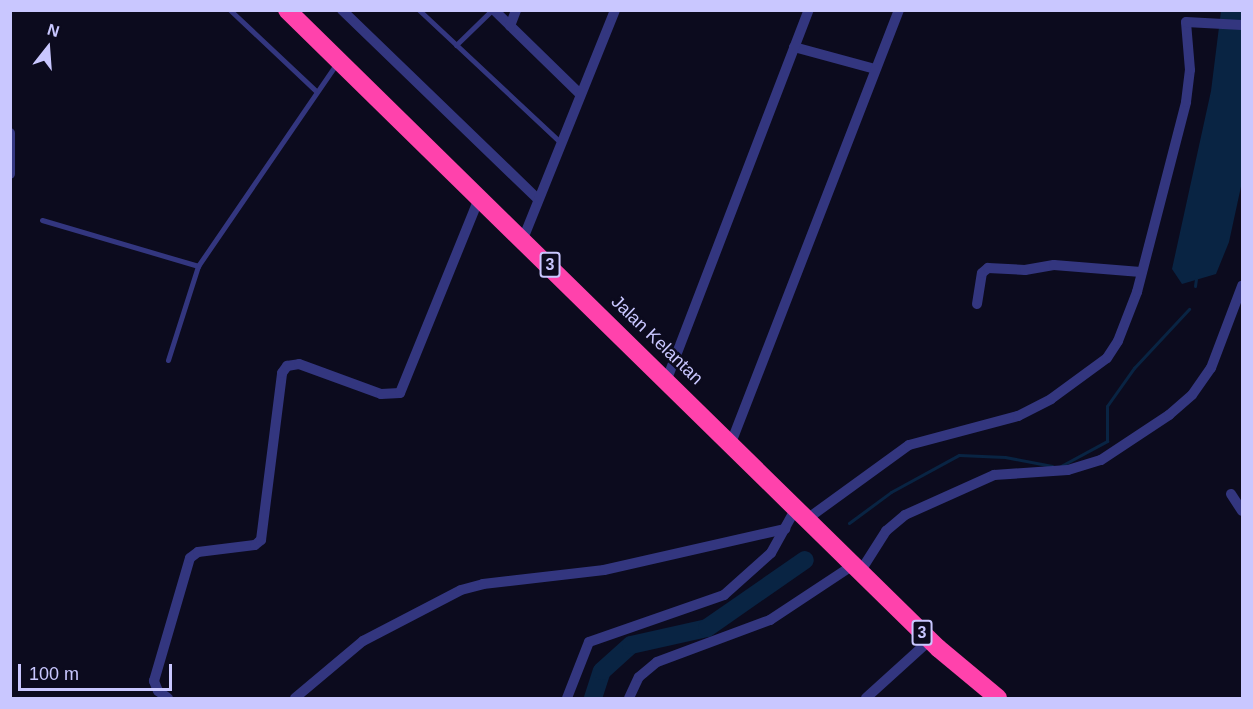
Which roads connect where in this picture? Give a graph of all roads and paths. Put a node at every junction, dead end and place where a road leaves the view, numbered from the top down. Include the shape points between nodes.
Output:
1 (230, 10) edge
2 (342, 10) edge
3 (419, 10) edge
4 (493, 10) edge
5 (516, 10) edge
6 (615, 10) edge
7 (809, 10) edge
8 (899, 10) edge
9 (289, 11) edge
10 (1242, 25) edge
11 (510, 26) junction
12 (456, 45) junction
13 (794, 47) junction
14 (338, 61) junction
15 (875, 69) junction
16 (316, 91) junction
17 (580, 94) junction
18 (10, 133) edge
19 (560, 142) junction
20 (10, 174) edge
21 (479, 198) junction
22 (537, 198) junction
23 (42, 220) dead end
24 (523, 239) junction
25 (198, 266) junction
26 (1141, 272) junction
27 (1242, 286) edge
28 (977, 304) dead end
29 (168, 360) dead end
30 (667, 379) junction
31 (731, 443) junction
32 (1231, 495) dead end
33 (1242, 511) edge
34 (804, 516) junction
35 (785, 529) junction
36 (854, 566) junction
37 (930, 640) junction
38 (168, 699) edge
39 (295, 699) edge
40 (567, 699) edge
41 (629, 699) edge
42 (866, 699) edge
43 (998, 699) edge

1 - 16 lane
2 - 22 street
3 - 12 lane
4 - 11 street
4 - 12 lane
5 - 11 street
6 - 17 street
7 - 13 street
8 - 15 street
9 - 14 highway, Jalan Kelantan / 3
10 - 26 street via 1186,22 1190,70 1186,102
11 - 17 street
12 - 19 lane
13 - 15 street
13 - 30 street
14 - 16 lane
14 - 21 highway, Jalan Kelantan / 3
15 - 31 street
16 - 25 lane
17 - 19 street
18 - 20 street
19 - 22 street
21 - 24 highway, Jalan Kelantan / 3
21 - 38 street via 400,393 381,394 299,364 287,366 282,373 261,540 255,545 198,552 190,558 154,681
22 - 24 street
23 - 25 lane
24 - 30 highway, Jalan Kelantan / 3
25 - 29 lane
26 - 28 street via 1054,265 986,269
26 - 34 street via 1118,341 1089,373 1018,416 915,442
27 - 36 street via 1211,368 1192,395 1169,415 1101,460 1068,470 994,475 944,496 891,525
30 - 31 highway, Jalan Kelantan / 3
31 - 34 highway, Jalan Kelantan / 3
32 - 33 street
34 - 35 street
34 - 36 highway, Jalan Kelantan / 3
35 - 39 street via 604,570 461,590 363,641
35 - 40 street via 764,561 724,595 589,642
36 - 37 highway, Jalan Kelantan / 3
36 - 41 street via 770,620 657,662 639,677
37 - 42 street
37 - 43 highway, Jalan Kelantan / 3

